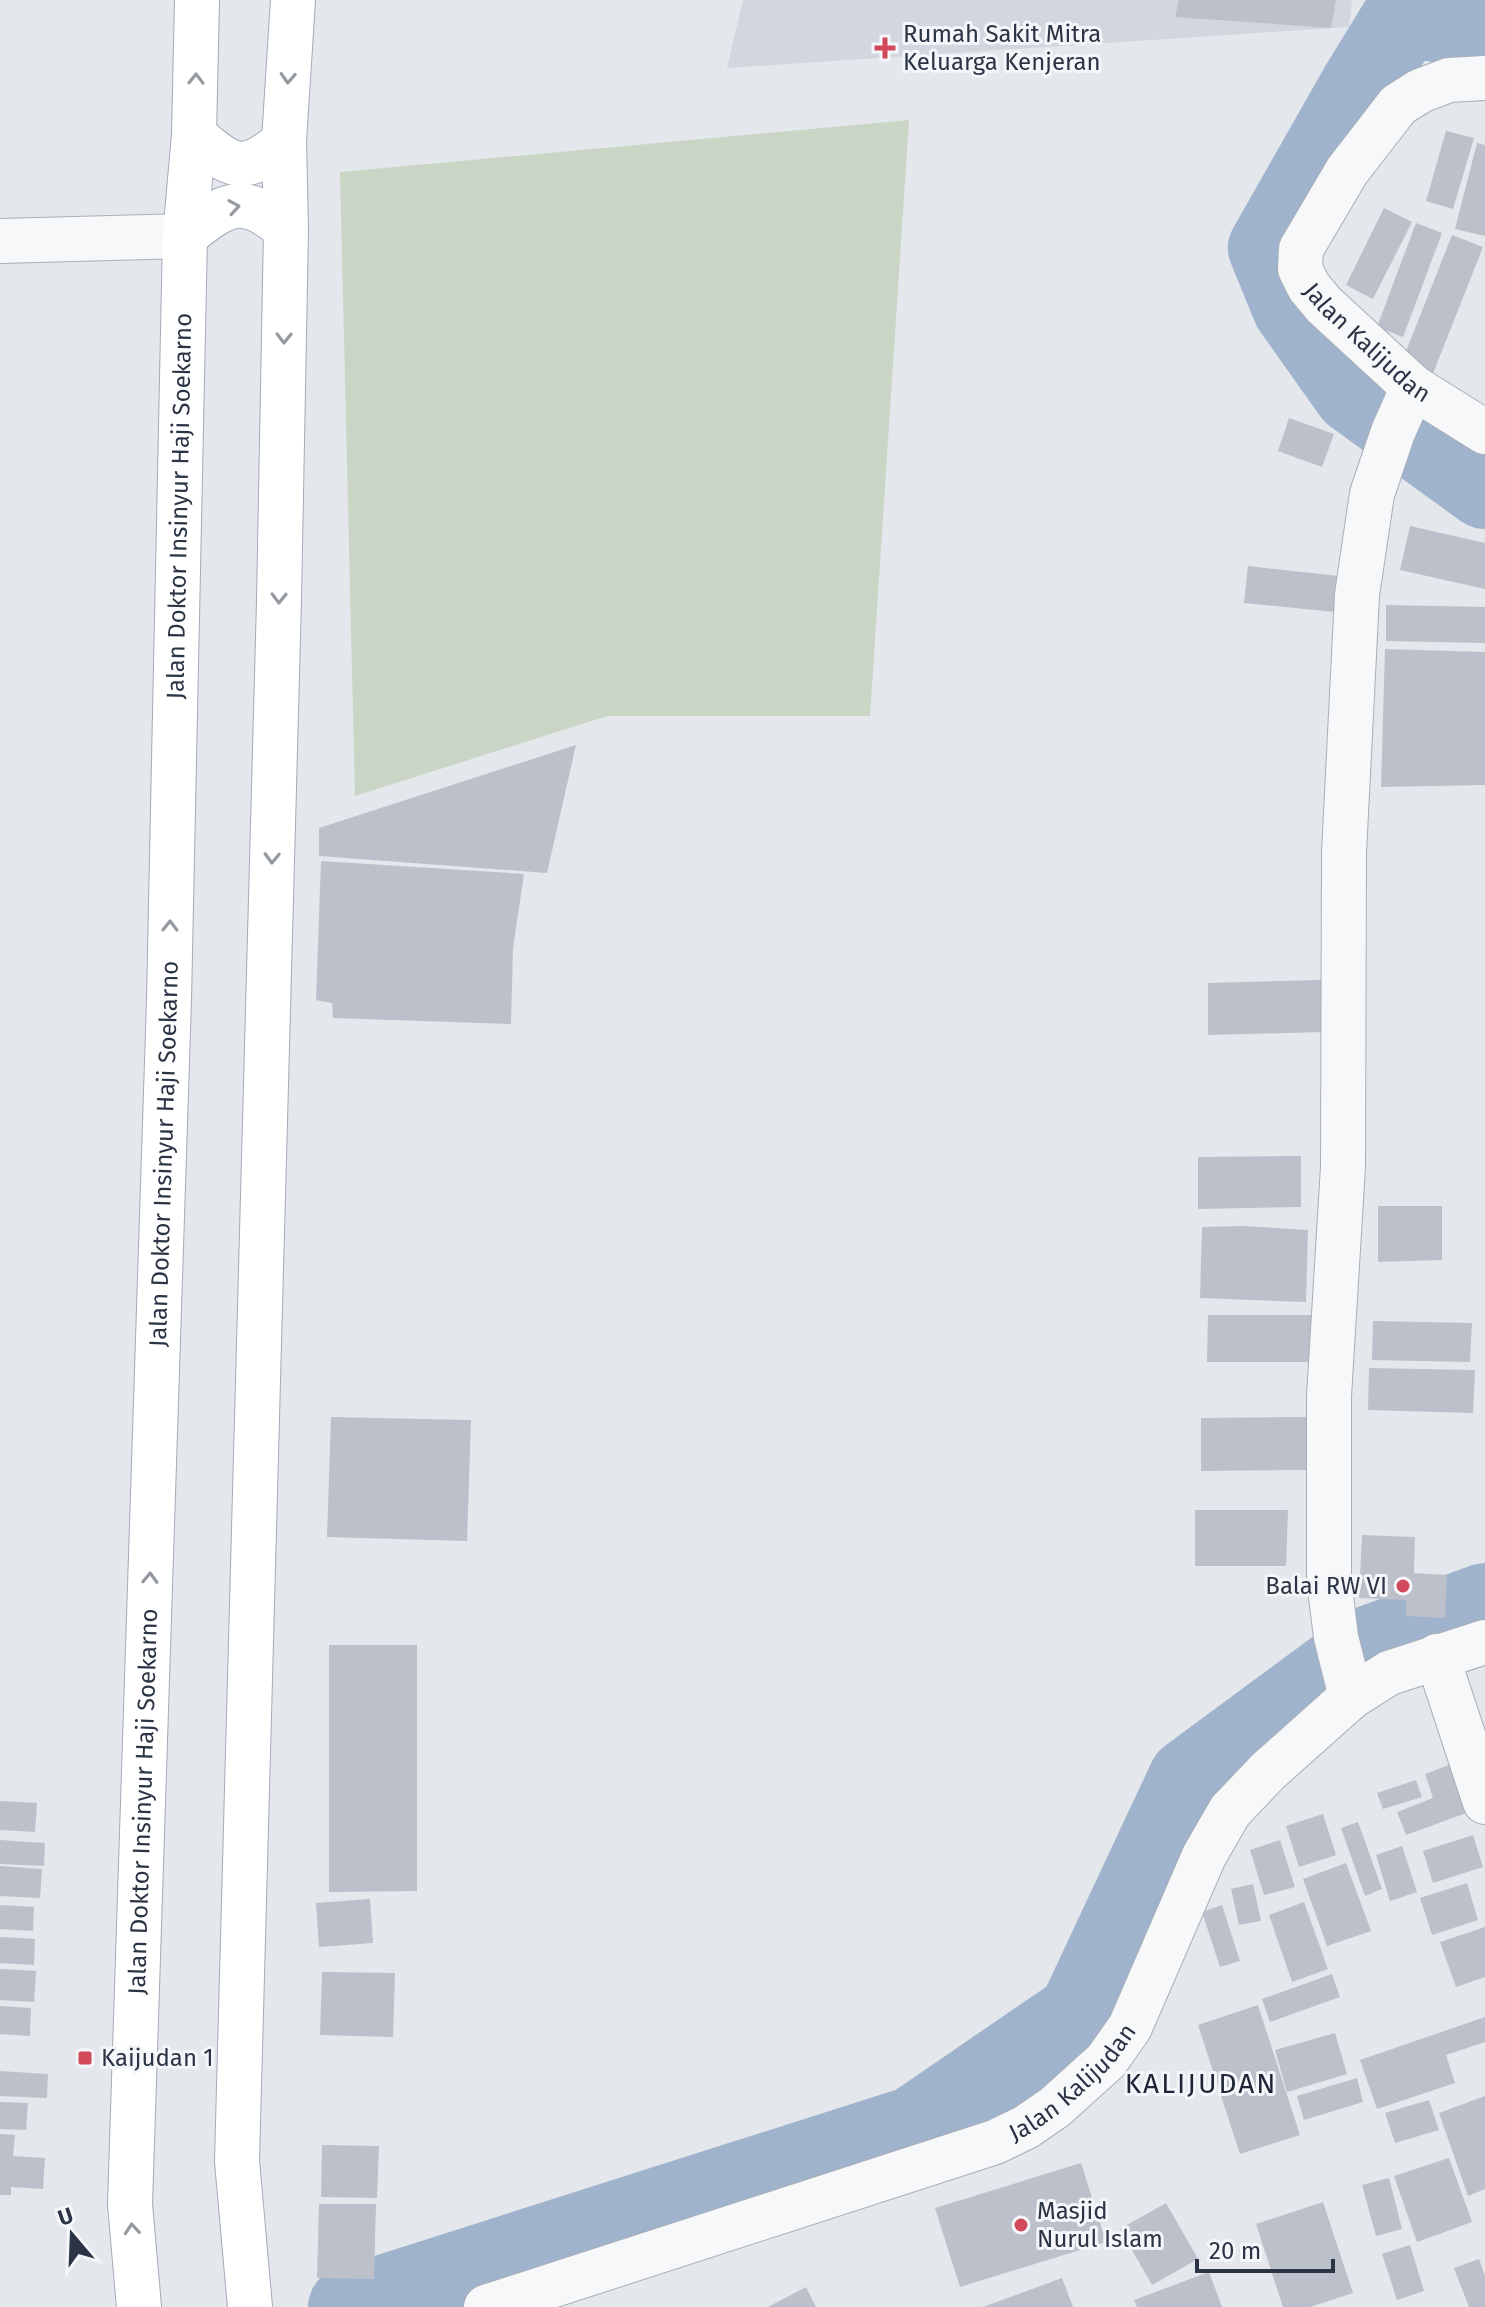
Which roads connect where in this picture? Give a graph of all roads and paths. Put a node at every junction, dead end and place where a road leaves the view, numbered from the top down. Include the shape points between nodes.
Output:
1 (197, 0) edge
2 (293, 0) edge
3 (1485, 78) edge
4 (194, 135) junction
5 (284, 141) junction
6 (286, 229) junction
7 (185, 236) junction
8 (0, 241) edge
9 (1405, 407) junction
10 (1485, 432) edge
11 (1485, 1642) edge
12 (1437, 1656) junction
13 (1344, 1669) junction
14 (1485, 1802) edge
15 (250, 2304) edge
16 (139, 2307) edge
17 (486, 2307) edge

4 -> 1 main road, Jalan Doktor Insinyur Haji Soekarno
2 -> 5 main road
3 - 9 street, Jalan Kalijudan via 1449,80 1398,105 1347,171 1301,249 1300,269 1309,287
4 - 5 main road via 236,165 263,159
4 - 7 main road, Jalan Doktor Insinyur Haji Soekarno
5 - 6 main road
7 -> 6 main road via 217,210 248,205
6 -> 15 main road via 237,2161
7 - 8 street
16 -> 7 main road, Jalan Doktor Insinyur Haji Soekarno via 130,2204 169,1000
9 - 10 street, Jalan Kalijudan
9 - 13 street via 1372,494 1357,595 1344,853 1343,1167 1329,1396 1329,1580
11 - 12 street, Jalan Kalijudan
12 - 13 street, Jalan Kalijudan via 1389,1673
12 - 14 street
13 - 17 street, Jalan Kalijudan via 1268,1771 1230,1811 1204,1856 1130,2027 1106,2061 1055,2107 995,2142

